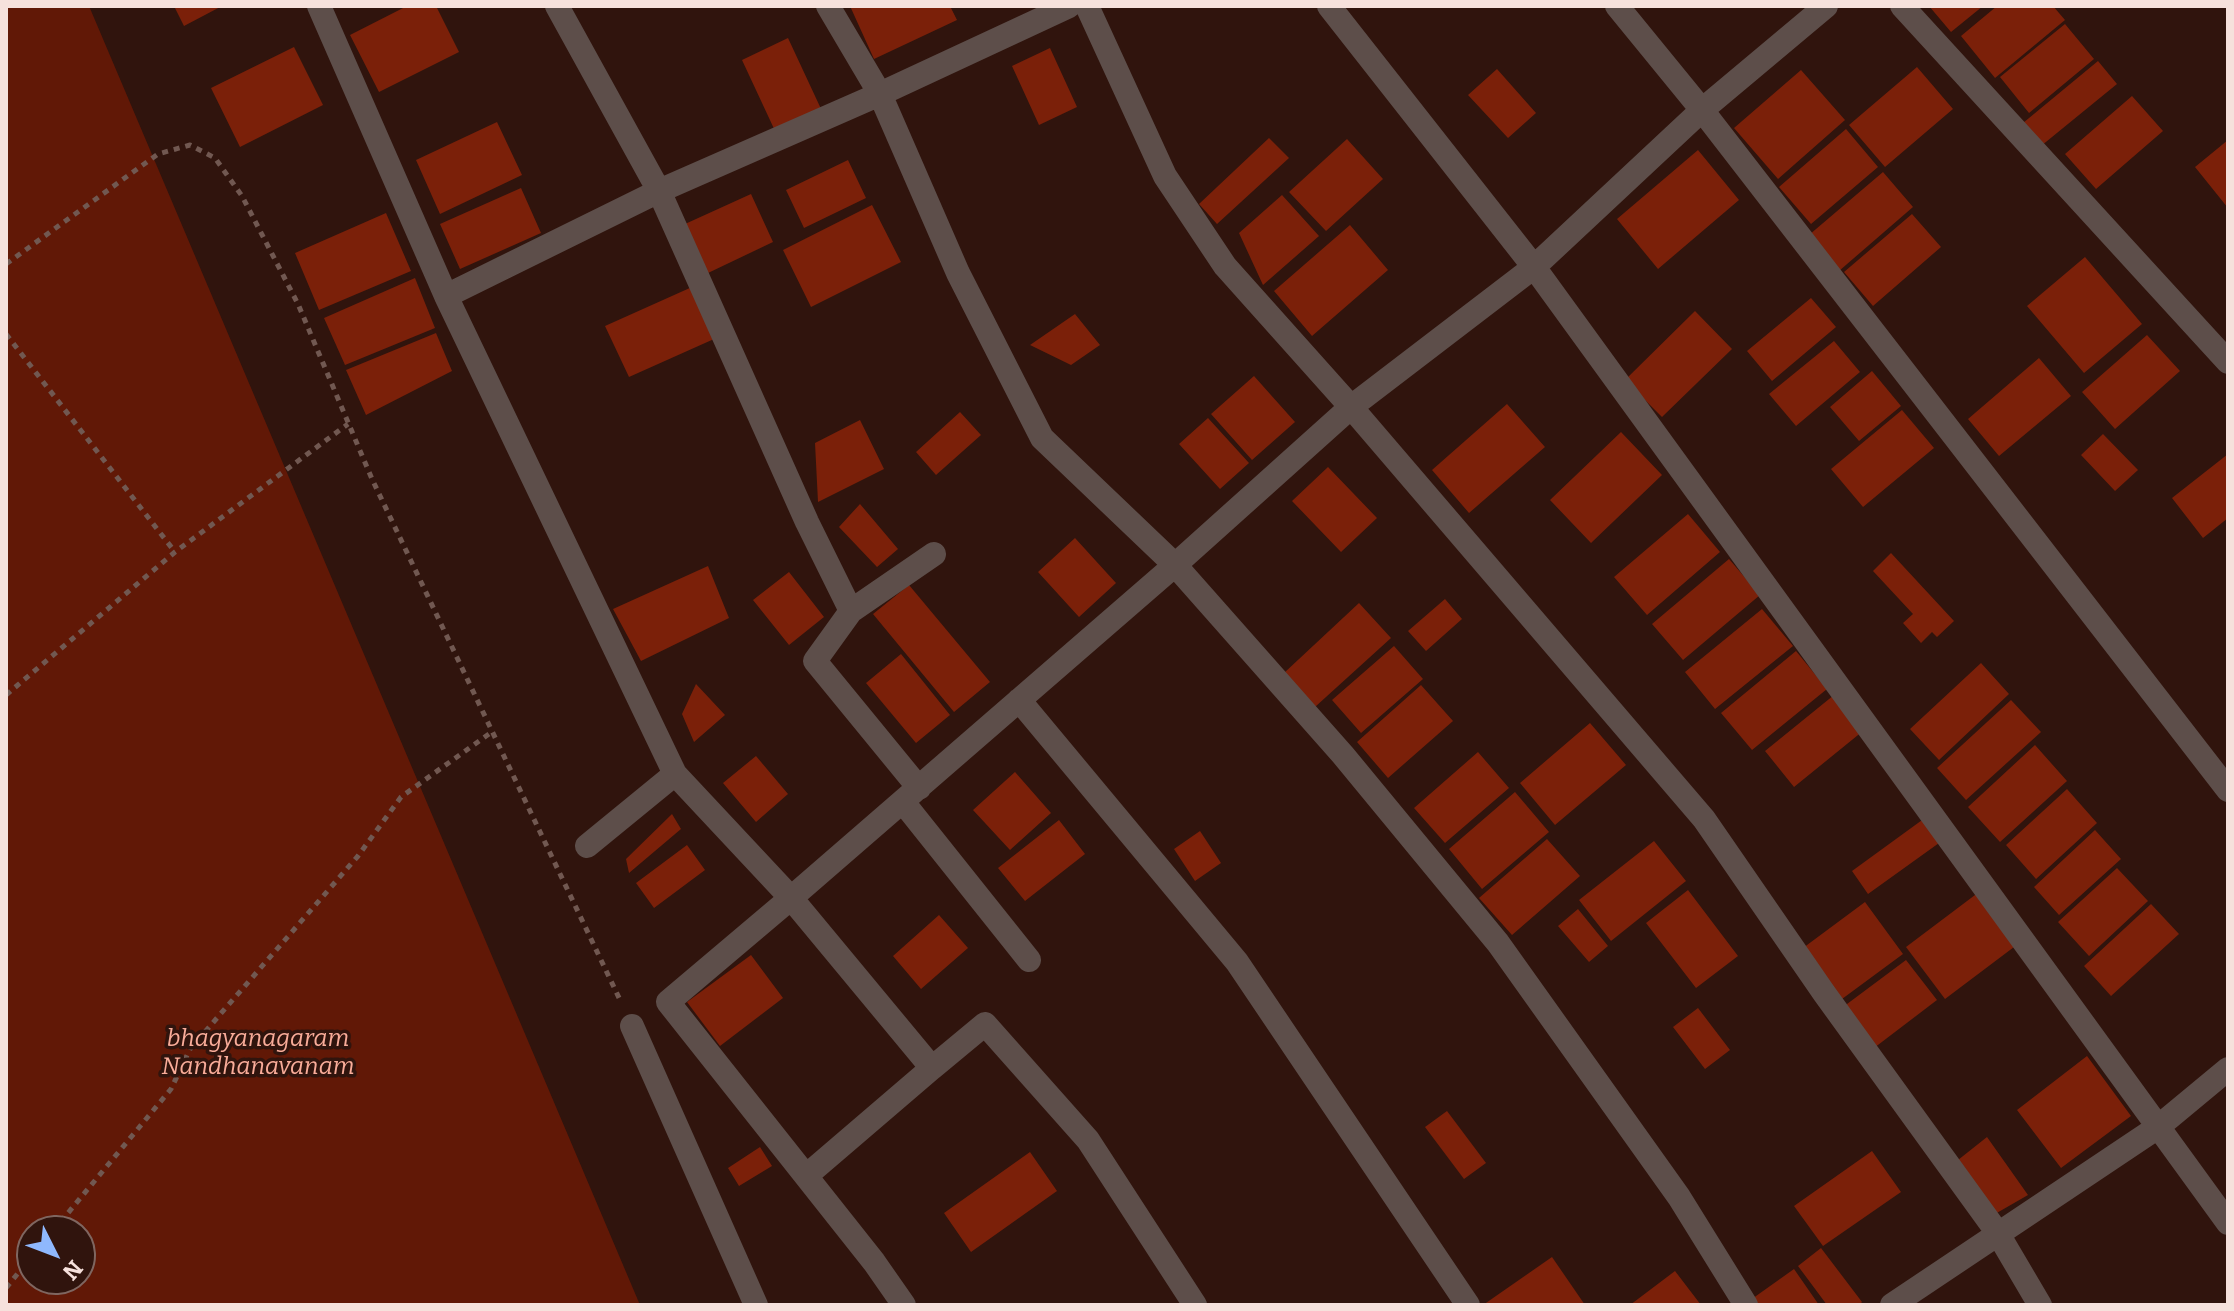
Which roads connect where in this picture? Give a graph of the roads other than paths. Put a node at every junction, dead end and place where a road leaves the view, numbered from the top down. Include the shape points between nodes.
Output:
1 (319, 6) edge
2 (557, 6) edge
3 (828, 6) edge
4 (1069, 6) edge
5 (1087, 6) edge
6 (1329, 6) edge
7 (1617, 6) edge
8 (1826, 6) edge
9 (1902, 6) edge
10 (880, 94) junction
11 (1702, 110) junction
12 (659, 191) junction
13 (1534, 267) junction
14 (446, 296) junction
15 (2228, 362) edge
16 (1351, 407) junction
17 (934, 554) dead end
18 (1175, 565) junction
19 (851, 611) junction
20 (1019, 700) junction
21 (675, 774) junction
22 (2228, 790) edge
23 (911, 795) junction
24 (587, 846) dead end
25 (791, 898) junction
26 (1029, 960) dead end
27 (632, 1026) road end
28 (932, 1068) junction
29 (2228, 1069) edge
30 (2158, 1127) junction
31 (806, 1176) junction
32 (2228, 1223) edge
33 (1997, 1232) junction
34 (756, 1305) edge
35 (904, 1305) edge
36 (1195, 1305) edge
37 (1468, 1305) edge
38 (1746, 1305) edge
39 (1892, 1305) edge
40 (2040, 1305) edge

1 - 14 street
2 - 12 street
3 - 10 street
4 - 10 street
5 - 16 street via 1165,176 1225,266
6 - 13 street
7 - 11 street
8 - 11 street
9 - 15 street
10 - 12 street
10 - 18 street via 958,273 1042,438
11 - 13 street
11 - 22 street
12 - 14 street
12 - 19 street
13 - 16 street
13 - 30 street
14 - 21 street
16 - 18 street
16 - 33 street via 1704,819
17 - 19 street
18 - 20 street
18 - 38 street via 1343,755 1498,943 1679,1197
19 - 23 street via 815,661
20 - 23 street
20 - 37 street via 1237,962
21 - 24 street
21 - 25 street
23 - 25 street
23 - 26 street
25 - 28 street
25 - 31 street via 668,1002
27 - 34 street
28 - 31 street
28 - 36 street via 985,1024 1088,1140
29 - 30 street
30 - 32 street
30 - 33 street
31 - 35 street
33 - 39 street
33 - 40 street

